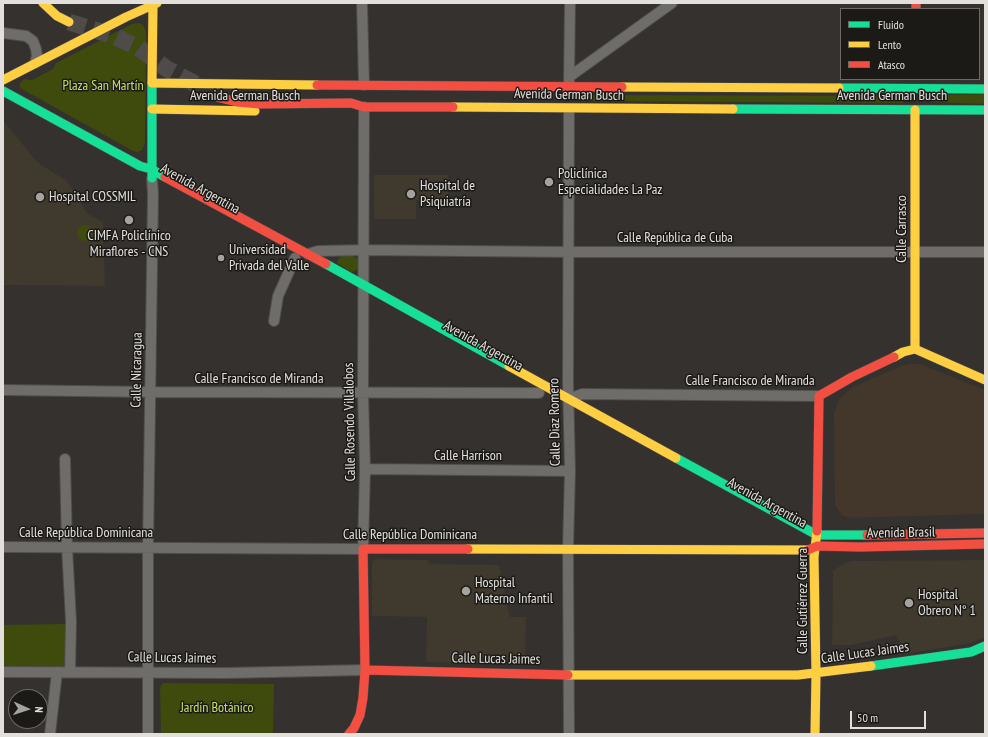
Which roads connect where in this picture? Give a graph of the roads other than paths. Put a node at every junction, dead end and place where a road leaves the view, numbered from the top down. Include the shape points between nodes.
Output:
1 (43, 3) edge
2 (362, 3) edge
3 (570, 3) edge
4 (672, 3) edge
5 (155, 4) edge
6 (69, 22) tunnel mouth
7 (3, 33) edge
8 (35, 63) junction
9 (3, 80) edge
10 (152, 83) junction
11 (985, 89) edge
12 (3, 91) edge
13 (569, 93) junction
14 (916, 95) edge
15 (364, 96) junction
16 (217, 97) dead end
17 (152, 109) junction
18 (985, 110) edge
19 (140, 166) junction
20 (151, 169) junction
21 (152, 179) junction
22 (210, 206) junction
23 (254, 230) junction
24 (364, 250) junction
25 (569, 252) junction
26 (985, 252) edge
27 (915, 253) junction
28 (302, 258) junction
29 (354, 290) dead end
30 (366, 294) junction
31 (274, 320) dead end
32 (916, 349) junction
33 (985, 380) edge
34 (519, 382) dead end
35 (3, 390) edge
36 (150, 392) junction
37 (542, 392) junction
38 (363, 393) junction
39 (820, 396) junction
40 (569, 399) junction
41 (557, 404) dead end
42 (573, 412) junction
43 (639, 437) junction
44 (634, 446) dead end
45 (65, 459) dead end
46 (690, 465) junction
47 (365, 469) junction
48 (570, 471) junction
49 (685, 474) dead end
50 (985, 533) edge
51 (860, 534) junction
52 (945, 534) junction
53 (818, 535) junction
54 (804, 539) dead end
55 (985, 544) edge
56 (817, 546) junction
57 (946, 546) junction
58 (67, 547) junction
59 (148, 547) junction
60 (860, 547) junction
61 (3, 548) edge
62 (363, 549) junction
63 (568, 549) junction
64 (985, 646) edge
65 (364, 670) junction
66 (3, 672) edge
67 (57, 672) junction
68 (70, 672) junction
69 (149, 672) junction
70 (816, 674) junction
71 (569, 675) junction
72 (50, 734) edge
73 (148, 734) edge
74 (349, 734) edge
75 (569, 734) edge
76 (815, 734) edge

1 - 6 main road via 57,16
2 - 15 street, Calle Rosendo Villalobos
3 - 13 street, Calle Diaz Romero
4 - 13 street
5 - 8 main road
5 - 10 main road, Calle Nicaragua
7 - 8 street via 26,36 32,41 36,49
8 - 9 main road
10 - 15 main road, Avenida German Busch
10 - 17 main road, Calle Nicaragua
11 - 14 main road, Avenida German Busch
12 - 19 main road, Avenida Argentina
13 - 14 main road, Avenida German Busch
13 - 14 main road, Avenida German Busch
13 - 15 main road, Avenida German Busch
13 - 15 main road, Avenida German Busch
13 - 25 street, Calle Diaz Romero
14 - 18 main road, Avenida German Busch
14 - 27 main road, Calle Carrasco
15 - 16 main road via 351,103 259,104
15 - 17 main road, Avenida German Busch via 351,110
15 - 24 street, Calle Rosendo Villalobos
17 - 20 main road, Calle Nicaragua
19 - 20 main road, Avenida Argentina
19 - 21 main road, Avenida Argentina
20 - 21 main road, Calle Nicaragua
20 - 22 main road, Avenida Argentina
21 - 22 main road, Avenida Argentina
21 - 36 street, Calle Nicaragua
22 - 23 main road, Avenida Argentina
23 - 28 main road, Avenida Argentina
23 - 28 main road, Avenida Argentina
24 - 25 street, Calle República de Cuba
24 - 28 street, Calle República de Cuba via 318,251
24 - 30 street, Calle Rosendo Villalobos
25 - 27 street, Calle República de Cuba
25 - 40 street, Calle Diaz Romero
26 - 27 street, Calle República de Cuba
27 - 32 main road, Calle Carrasco
28 - 30 main road, Avenida Argentina
28 - 31 street via 278,296
29 - 30 main road, Avenida Argentina
30 - 37 main road, Avenida Argentina
30 - 38 street, Calle Rosendo Villalobos
32 - 33 main road
32 - 39 main road, Calle Francisco de Miranda via 903,352
34 - 37 main road, Avenida Argentina
35 - 36 street, Calle Francisco de Miranda
36 - 38 street, Calle Francisco de Miranda
36 - 59 street, Calle Nicaragua
37 - 38 street, Calle Francisco de Miranda
37 - 40 main road, Avenida Argentina
38 - 47 street, Calle Rosendo Villalobos
39 - 40 street, Calle Francisco de Miranda via 582,394
39 - 53 main road, Calle Gutiérrez Guerra
40 - 42 street, Calle Diaz Romero
40 - 43 main road, Avenida Argentina
41 - 42 main road
42 - 48 street, Calle Diaz Romero
43 - 44 main road
43 - 46 main road, Avenida Argentina
45 - 58 street
46 - 49 main road
46 - 53 main road, Avenida Argentina via 737,497
47 - 48 street, Calle Harrison
47 - 62 street, Calle Rosendo Villalobos
48 - 63 street, Calle Diaz Romero
50 - 52 main road, Avenida Brasil
51 - 52 main road, Avenida Brasil
51 - 53 main road, Avenida Brasil
51 - 60 main road
52 - 57 main road
53 - 56 main road, Calle Gutiérrez Guerra
54 - 56 main road, Avenida Argentina
55 - 57 main road, Avenida Brasil
56 - 60 main road, Avenida Brasil
56 - 63 main road, Calle República Dominicana via 806,551
56 - 70 main road, Calle Gutiérrez Guerra via 814,557
57 - 60 main road, Avenida Brasil
58 - 59 street, Calle República Dominicana
58 - 61 street, Calle República Dominicana
58 - 68 street via 71,621
59 - 62 street, Calle República Dominicana
59 - 69 street, Calle Nicaragua
62 - 63 main road, Calle República Dominicana
62 - 65 main road, Calle Rosendo Villalobos
63 - 71 street, Calle Diaz Romero
64 - 70 main road, Calle Lucas Jaimes via 971,652
65 - 69 street, Calle Lucas Jaimes
65 - 71 main road, Calle Lucas Jaimes
65 - 74 main road, Calle Rosendo Villalobos via 360,715
66 - 67 street, Calle Lucas Jaimes
67 - 68 street, Calle Lucas Jaimes
67 - 72 street
68 - 69 street, Calle Lucas Jaimes
69 - 73 street, Calle Nicaragua
70 - 71 main road, Calle Lucas Jaimes
70 - 76 main road, Calle Gutiérrez Guerra
71 - 75 street, Calle Diaz Romero

